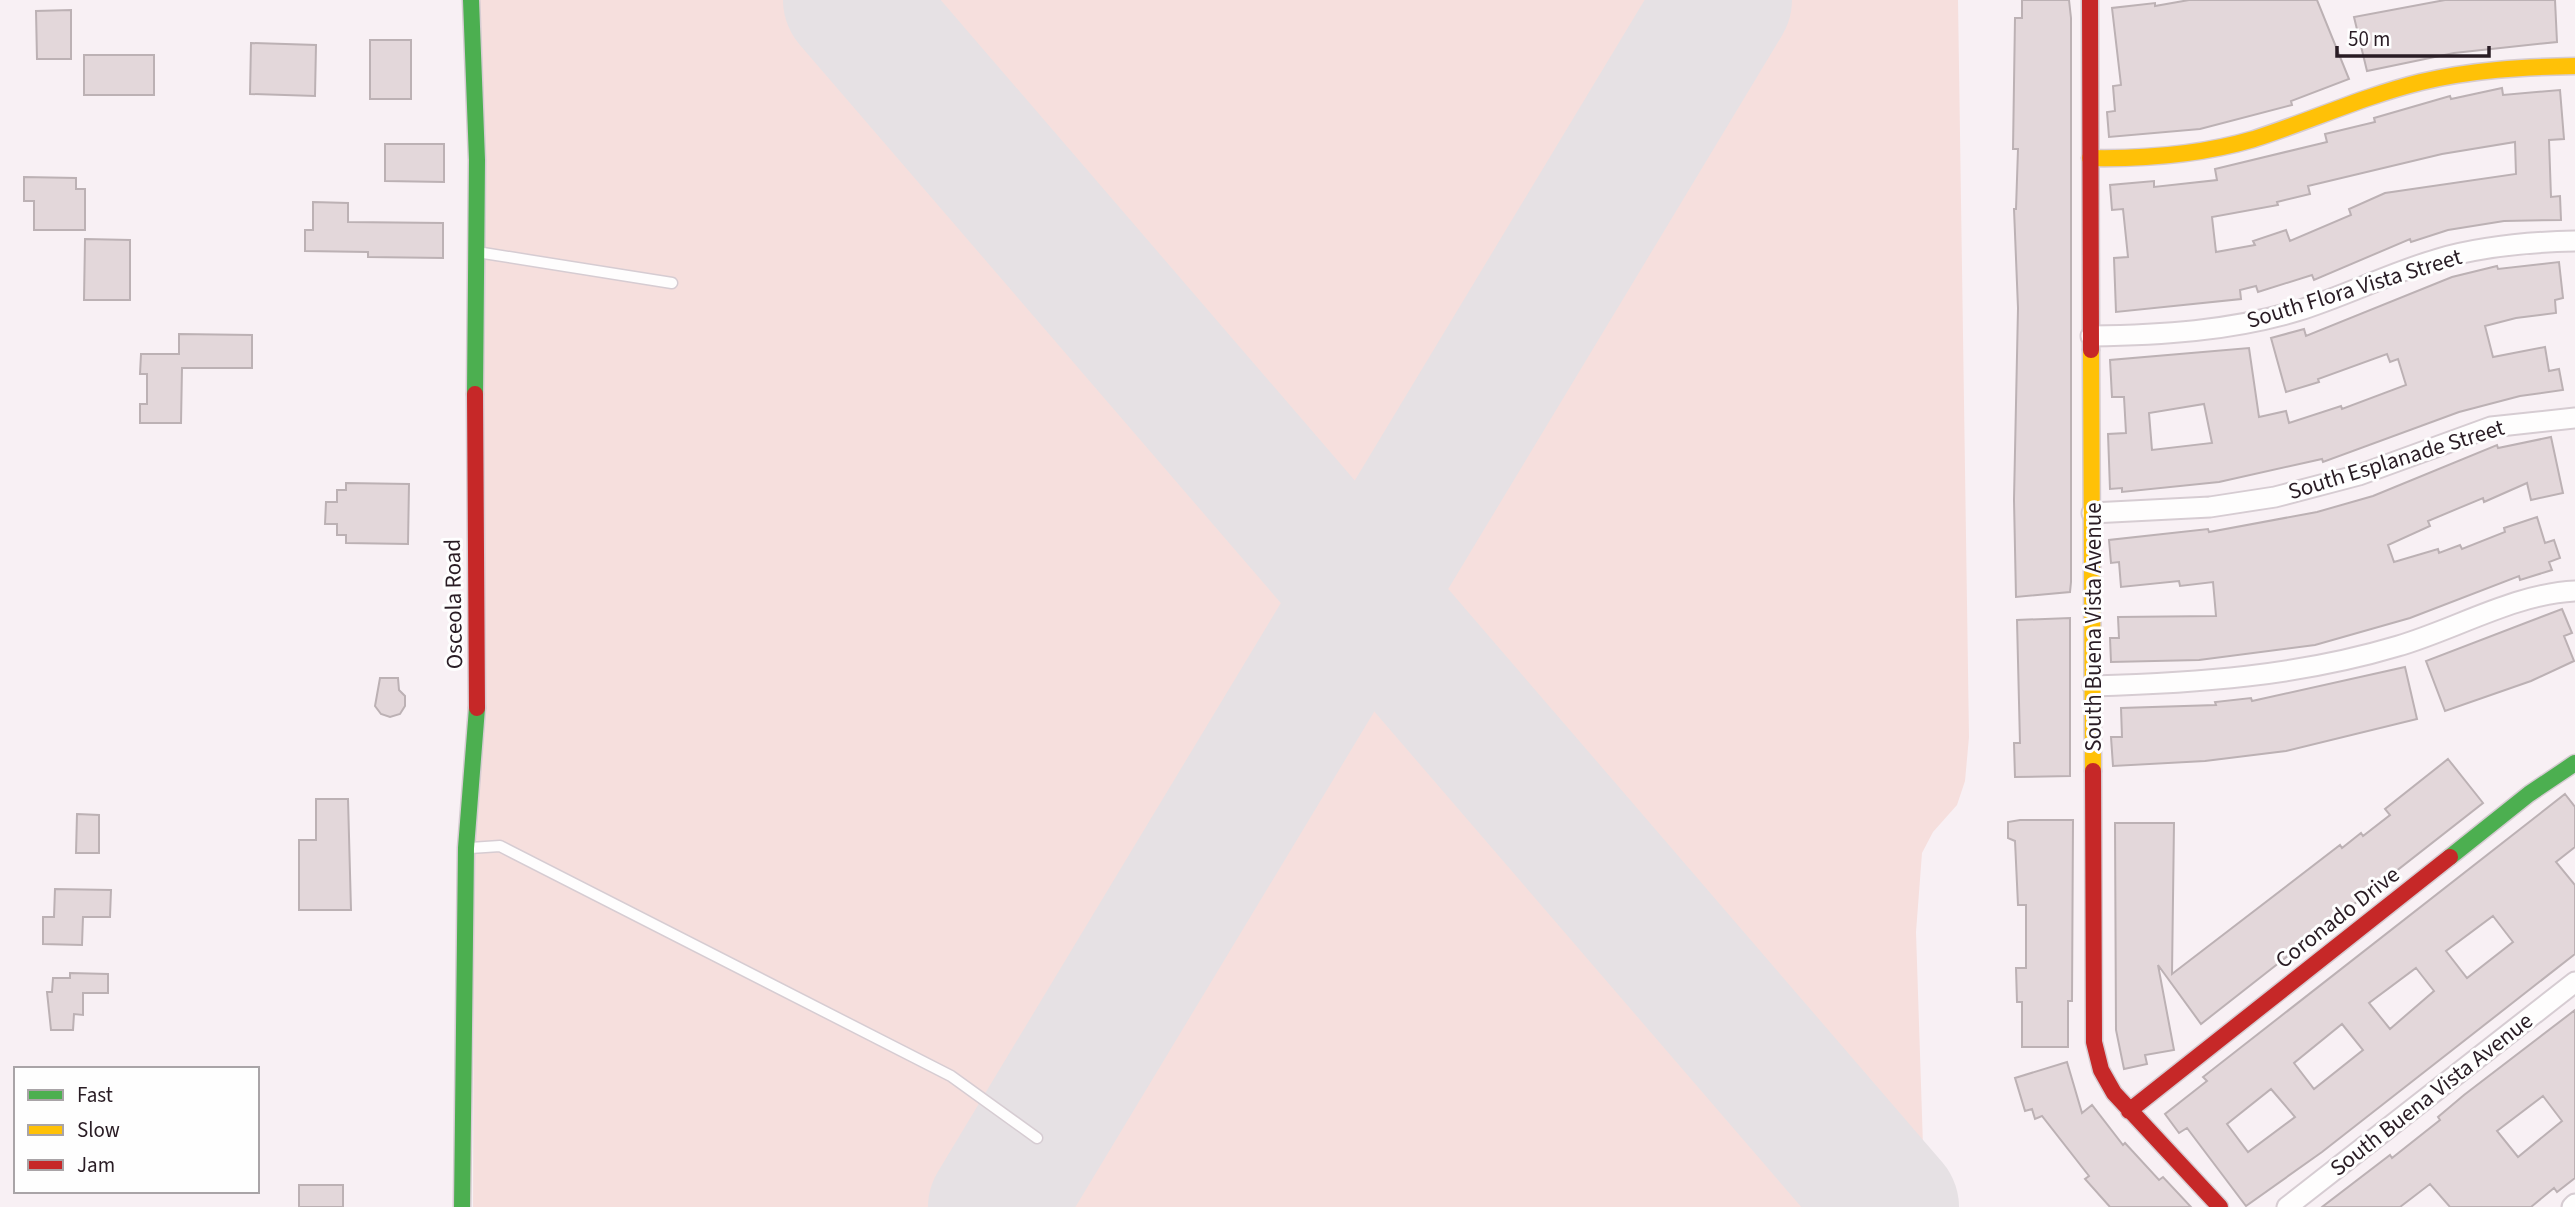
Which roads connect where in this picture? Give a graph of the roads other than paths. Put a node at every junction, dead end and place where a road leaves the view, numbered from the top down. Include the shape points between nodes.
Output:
1 (471, 0) edge
2 (2090, 0) edge
3 (2575, 66) edge
4 (2090, 158) junction
5 (2575, 241) edge
6 (477, 252) junction
7 (672, 283) dead end
8 (2091, 336) junction
9 (2575, 418) edge
10 (2092, 513) junction
11 (2575, 591) edge
12 (2093, 686) junction
13 (2575, 763) edge
14 (466, 848) junction
15 (2575, 982) edge
16 (2129, 1111) junction
17 (1037, 1138) dead end
18 (462, 1207) edge
19 (2220, 1207) edge
20 (2287, 1207) edge

1 - 6 street, Osceola Road
2 - 4 street, South Buena Vista Avenue
3 - 4 street via 2493,70 2421,82 2209,150 2158,158
4 - 8 street, South Buena Vista Avenue
5 - 8 street, South Flora Vista Street via 2462,253 2297,311 2255,321 2169,335
6 - 7 lane
6 - 14 street, Osceola Road via 477,728
8 - 10 street, South Buena Vista Avenue
9 - 10 street, South Esplanade Street via 2491,427 2359,475 2275,497 2210,507
10 - 12 street, South Buena Vista Avenue
11 - 12 street via 2540,595 2434,635 2338,661 2237,679
12 - 16 street, South Buena Vista Avenue via 2094,1042 2106,1081
13 - 16 street, Coronado Drive via 2529,794
14 - 17 lane via 500,846 951,1076
14 - 18 street, Osceola Road
15 - 20 street, South Buena Vista Avenue
16 - 19 street, South Buena Vista Avenue

